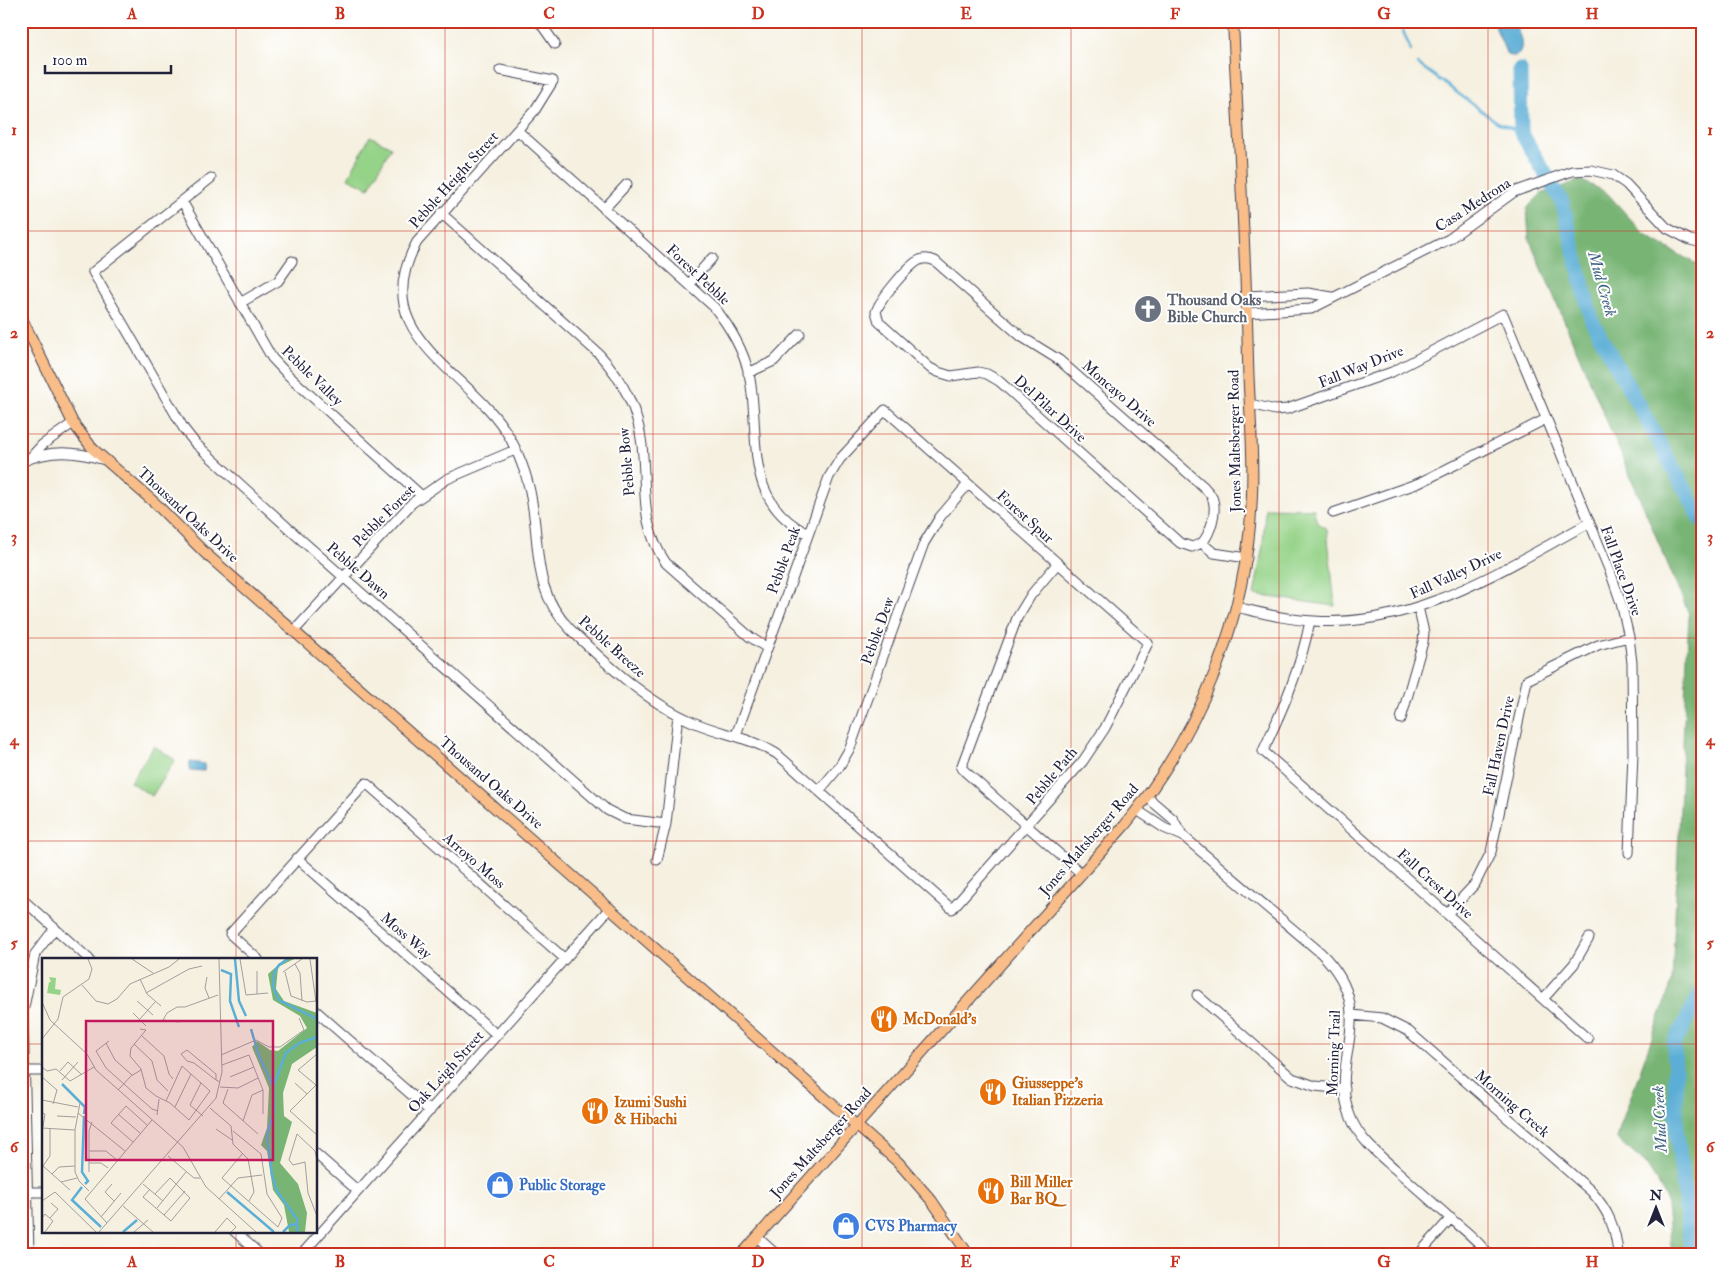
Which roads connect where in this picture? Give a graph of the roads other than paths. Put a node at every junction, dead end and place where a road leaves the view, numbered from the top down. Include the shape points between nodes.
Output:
1 (539, 21) edge
2 (1233, 21) edge
3 (555, 44) dead end
4 (500, 70) dead end
5 (517, 130) junction
6 (211, 178) dead end
7 (627, 184) dead end
8 (182, 201) junction
9 (604, 209) junction
10 (441, 213) junction
11 (1703, 243) edge
12 (712, 258) dead end
13 (927, 259) joint
14 (292, 261) dead end
15 (688, 284) junction
16 (403, 289) joint
17 (1281, 294) junction
18 (1246, 296) junction
19 (1332, 297) junction
20 (240, 303) junction
21 (1282, 311) junction
22 (1247, 313) junction
23 (1503, 314) joint
24 (21, 317) edge
25 (800, 334) dead end
26 (748, 373) junction
27 (1250, 404) junction
28 (884, 410) joint
29 (1546, 419) junction
30 (73, 424) junction
31 (516, 450) junction
32 (26, 461) edge
33 (106, 461) junction
34 (968, 484) junction
35 (422, 496) junction
36 (1333, 513) dead end
37 (1589, 523) junction
38 (808, 534) junction
39 (1202, 543) junction
40 (1247, 558) junction
41 (1058, 564) junction
42 (344, 578) junction
43 (1236, 606) junction
44 (1418, 607) junction
45 (1310, 621) junction
46 (294, 631) junction
47 (1629, 637) junction
48 (1148, 643) joint
49 (767, 648) junction
50 (678, 715) junction
51 (1401, 719) dead end
52 (736, 735) junction
53 (819, 791) junction
54 (1147, 798) junction
55 (1138, 810) junction
56 (666, 824) junction
57 (1028, 825) junction
58 (1183, 836) junction
59 (1629, 854) dead end
60 (297, 858) junction
61 (657, 860) dead end
62 (1082, 874) junction
63 (21, 898) edge
64 (610, 908) junction
65 (952, 909) joint
66 (1447, 914) junction
67 (55, 928) junction
68 (1589, 938) dead end
69 (89, 958) edge
70 (257, 958) edge
71 (565, 959) junction
72 (1197, 995) dead end
73 (1543, 999) junction
74 (318, 1013) edge
75 (1352, 1015) junction
76 (497, 1035) junction
77 (1588, 1039) dead end
78 (24, 1071) junction
79 (42, 1071) edge
80 (1344, 1089) junction
81 (430, 1111) junction
82 (856, 1126) junction
83 (318, 1156) edge
84 (358, 1191) junction
85 (27, 1192) junction
86 (42, 1192) edge
87 (1451, 1218) junction
88 (235, 1232) edge
89 (757, 1237) junction
90 (29, 1254) edge
91 (260, 1254) edge
92 (302, 1254) edge
93 (742, 1254) edge
94 (776, 1254) edge
95 (968, 1254) edge
96 (1419, 1254) edge
97 (1488, 1254) edge
98 (1618, 1254) edge

1 - 3 street
2 - 18 main road, Jones Maltsberger Road
4 - 5 street, Pebble Height Street via 553,81 543,100
5 - 9 street, Forest Pebble
5 - 10 street, Pebble Height Street
6 - 8 street
7 - 9 street
8 - 20 street, Pebble Valley
8 - 42 street, Pebble Dawn via 93,272 195,443
9 - 15 street, Forest Pebble
10 - 16 street, Pebble Height Street via 408,258
10 - 49 street, Pebble Bow via 611,366 628,394 638,422 646,520 658,552 694,588
11 - 19 street, Casa Medrona via 1667,228 1626,184 1613,175 1591,170 1572,171 1514,192 1449,239
12 - 15 street
13 - 39 street, Moncayo Drive via 935,261 1022,337 1059,360 1204,487 1213,500 1214,509 1208,537
13 - 39 street, Del Pilar Drive via 917,261 881,301 876,312 882,326 930,368 951,376 978,372 999,381 1168,534 1192,547
14 - 20 street via 278,281
15 - 26 street, Forest Pebble via 724,319 739,346
16 - 31 street, Pebble Breeze via 406,315 414,332 425,347 494,414
17 - 18 street
17 - 19 street via 1308,293
17 - 21 street
18 - 22 main road, Jones Maltsberger Road
19 - 21 street, Casa Medrona via 1311,309
20 - 35 street, Pebble Valley via 272,358
21 - 22 street, Casa Medrona
22 - 27 main road, Jones Maltsberger Road
23 - 27 street, Fall Way Drive via 1392,372 1363,383 1287,409 1275,410
23 - 29 street, Fall Place Drive
24 - 30 main road, Thousand Oaks Drive
25 - 26 street via 774,361
26 - 38 street, Forest Pebble via 757,470 762,486 783,517
27 - 40 main road, Jones Maltsberger Road via 1253,464
28 - 34 street, Forest Spur
28 - 38 street, Pebble Peak via 833,470
29 - 36 street via 1419,483
29 - 37 street, Fall Place Drive
30 - 32 street via 42,445
30 - 33 main road, Thousand Oaks Drive
31 - 35 street, Pebble Forest via 446,479
31 - 50 street, Pebble Breeze via 530,491 540,577 555,610 570,628 642,692
32 - 33 street via 54,452 82,453
33 - 46 main road, Thousand Oaks Drive
34 - 41 street, Forest Spur
34 - 53 street, Pebble Dew via 940,517 924,543 850,748
35 - 42 street, Pebble Forest via 398,517
37 - 44 street, Fall Valley Drive via 1463,589
37 - 47 street, Fall Place Drive via 1621,603
38 - 49 street, Pebble Peak
39 - 40 street via 1214,553
40 - 43 main road, Jones Maltsberger Road
41 - 48 street, Forest Spur
41 - 57 street via 1016,618 962,768
42 - 46 street, Pebble Forest
42 - 56 street, Pebble Dawn via 607,810 625,819
43 - 45 street, Fall Valley Drive
43 - 54 main road, Jones Maltsberger Road via 1224,653 1201,709
44 - 45 street, Fall Valley Drive via 1346,622
44 - 51 street via 1423,620 1423,642
45 - 66 street, Fall Crest Drive via 1288,697 1263,751
46 - 64 main road, Thousand Oaks Drive
47 - 59 street, Fall Place Drive via 1633,690
47 - 66 street, Fall Haven Drive via 1598,645 1527,680 1491,852 1475,884
48 - 57 street, Pebble Path via 1106,728 1074,774
49 - 52 street, Pebble Peak
50 - 52 street, Pebble Breeze
50 - 56 street
52 - 53 street, Pebble Breeze via 778,754
53 - 65 street, Pebble Breeze
54 - 55 main road, Jones Maltsberger Road
54 - 58 street, Morning Trail via 1173,819
55 - 58 street, Morning Trail via 1164,828
55 - 62 main road, Jones Maltsberger Road
56 - 61 street
57 - 62 street
57 - 65 street, Pebble Path
58 - 75 street, Morning Trail via 1328,960 1344,986
60 - 70 street via 230,934
60 - 71 street, Arroyo Moss via 366,783
60 - 76 street, Moss Way
62 - 82 main road, Jones Maltsberger Road
63 - 67 street
64 - 71 street, Oak Leigh Street
64 - 82 main road, Thousand Oaks Drive
66 - 73 street, Fall Crest Drive
67 - 69 street
67 - 78 street via 42,943 32,964 23,1012
68 - 73 street via 1574,964
71 - 76 street, Oak Leigh Street
72 - 80 street via 1292,1078 1315,1086
73 - 77 street, Fall Crest Drive
74 - 81 street
75 - 80 street, Morning Trail
75 - 98 street, Morning Creek via 1382,1018 1408,1031 1591,1191 1611,1220
76 - 81 street, Oak Leigh Street
78 - 79 street
78 - 85 street
80 - 87 street, Morning Trail via 1352,1120 1364,1140
81 - 84 street, Oak Leigh Street
82 - 89 main road, Jones Maltsberger Road
82 - 95 main road, Thousand Oaks Drive via 921,1187
83 - 84 street
84 - 92 street, Oak Leigh Street
85 - 86 street
85 - 90 street
87 - 96 street
87 - 97 street, Morning Trail
88 - 91 street
89 - 93 main road, Jones Maltsberger Road
89 - 94 street

